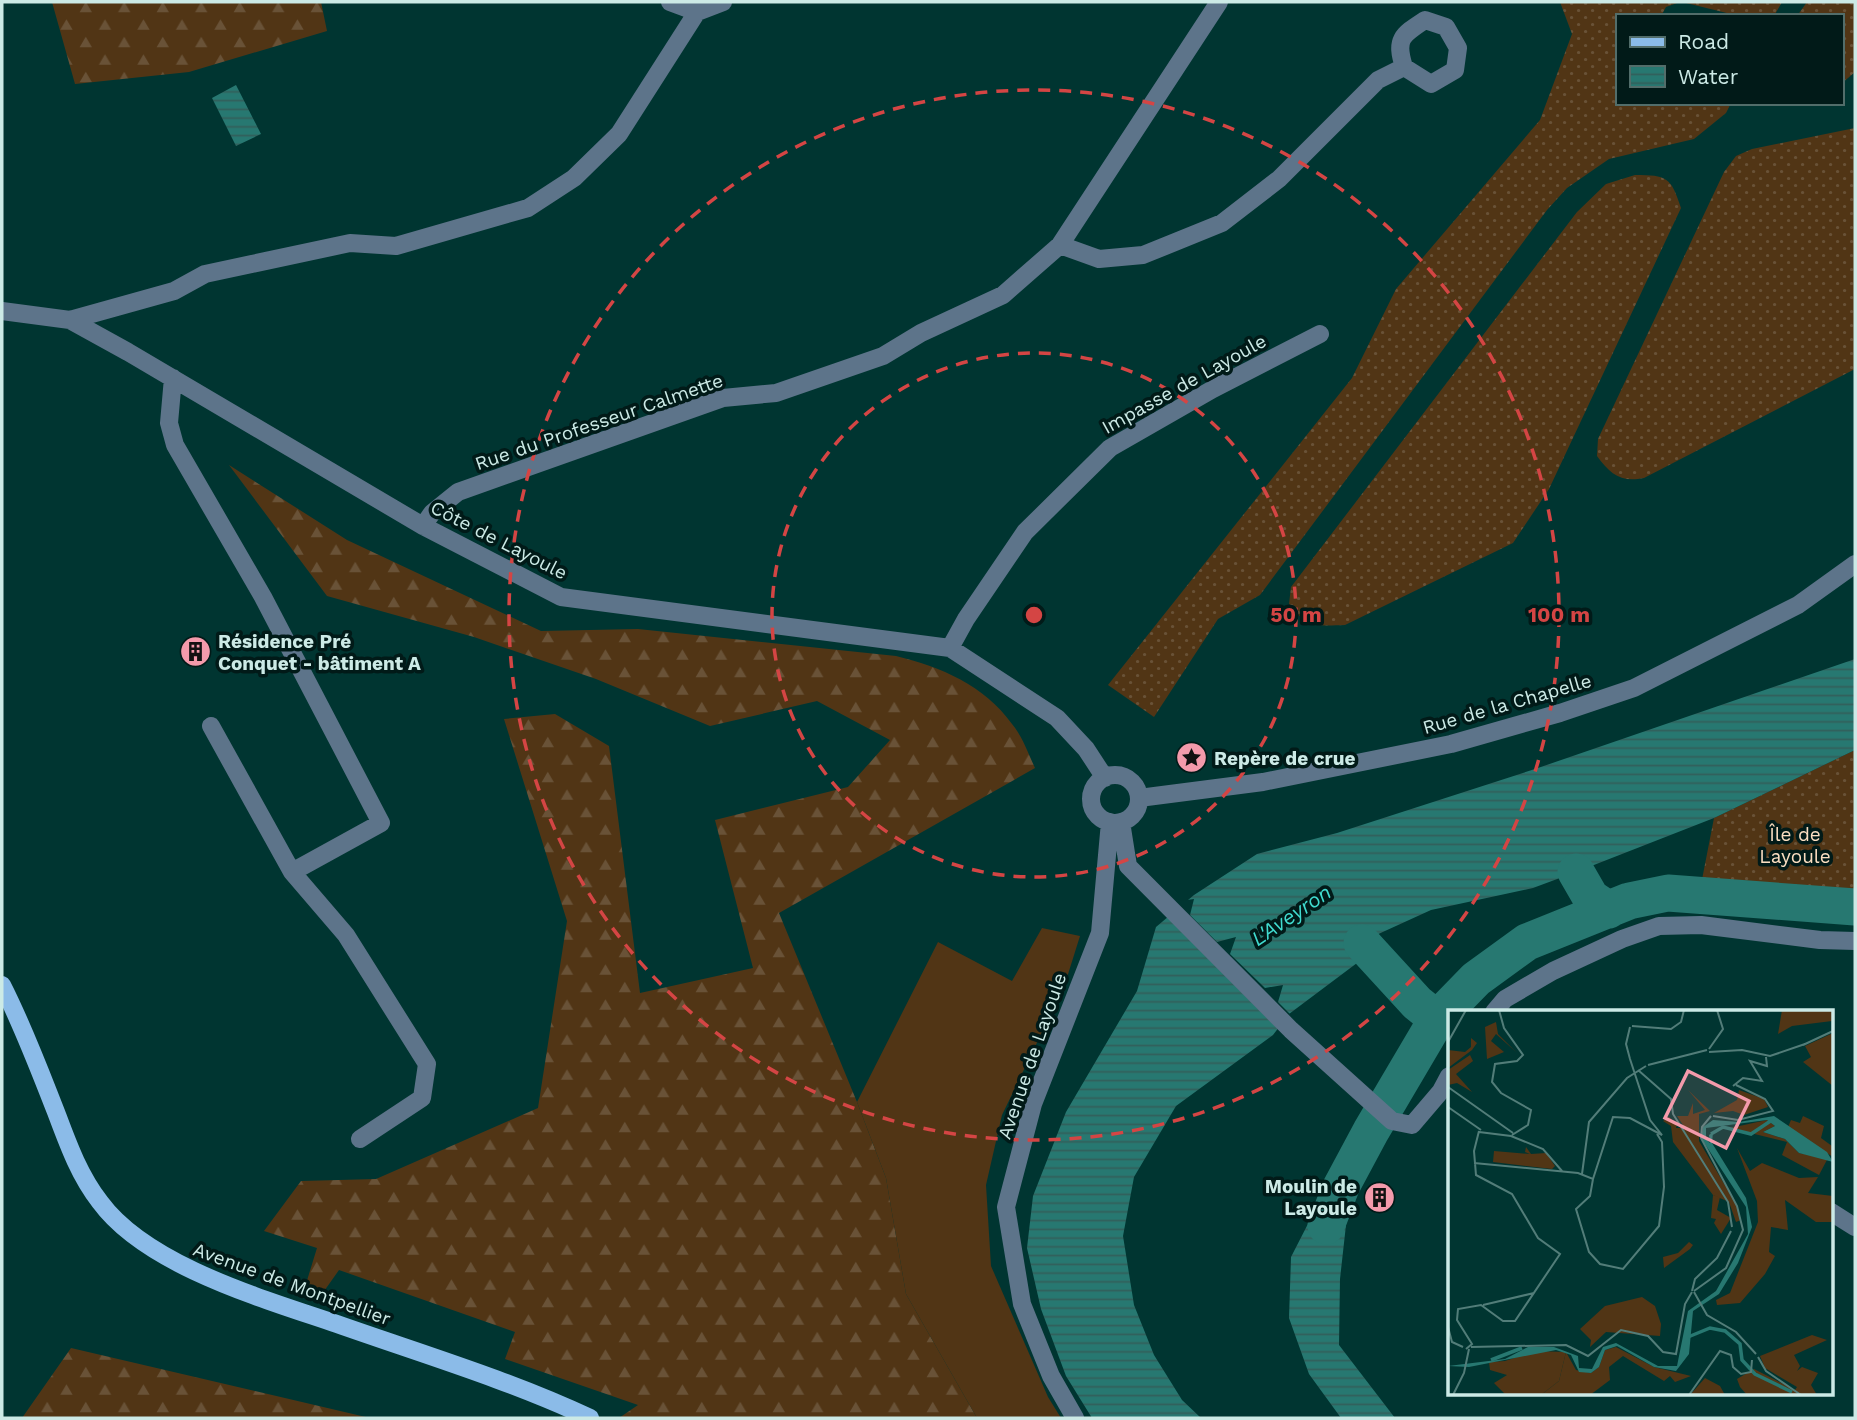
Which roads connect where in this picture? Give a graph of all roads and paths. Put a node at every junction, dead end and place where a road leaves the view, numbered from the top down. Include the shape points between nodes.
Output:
1 (670, 2) edge
2 (723, 2) edge
3 (1219, 2) edge
4 (697, 12) junction
5 (1404, 67) dead end
6 (1060, 245) junction
7 (2, 311) edge
8 (69, 320) junction
9 (1320, 334) dead end
10 (173, 378) junction
11 (423, 526) junction
12 (1855, 564) edge
13 (950, 648) junction
14 (211, 726) dead end
15 (1105, 778) junction
16 (1139, 798) junction
17 (1116, 822) junction
18 (292, 872) junction
19 (1855, 941) edge
20 (2, 985) edge
21 (1496, 1010) edge
22 (1446, 1088) edge
23 (360, 1139) dead end
24 (1832, 1213) edge
25 (1855, 1227) edge
26 (590, 1418) edge
27 (1075, 1418) edge

1 - 4 street
2 - 4 street
3 - 6 street, Rue du Professeur Calmette
4 - 8 street via 619,134 574,178 528,208 396,246 350,243 205,274 174,291
5 - 6 street via 1378,80 1279,179 1222,223 1143,255 1099,258
6 - 11 street, Rue du Professeur Calmette via 1003,295 883,356 776,393 723,398 458,492
7 - 8 street, Côte de Layoule
8 - 10 street, Côte de Layoule
9 - 13 street, Impasse de Layoule via 1110,448 1025,532
10 - 11 street, Côte de Layoule
10 - 18 street via 169,423 174,445 263,597 381,822
11 - 13 street, Côte de Layoule via 561,597
12 - 16 street, Rue de la Chapelle via 1798,605 1634,688 1560,713 1451,744 1263,782
13 - 15 street, Côte de Layoule via 1057,718
14 - 18 street
15 - 16 street via 1128,779
15 - 17 street via 1094,789 1092,804 1100,817
16 - 17 street via 1134,813
17 - 22 street via 1128,866 1291,1030 1392,1121 1412,1125
17 - 27 street, Avenue de Layoule via 1100,933 1033,1104 1006,1207 1022,1304 1051,1376
18 - 23 street via 346,935 427,1064 422,1098
19 - 21 street via 1701,925 1660,926 1553,971 1505,999
20 - 26 main road, Avenue de Montpellier via 77,1167 101,1204 139,1240 180,1266
24 - 25 street

